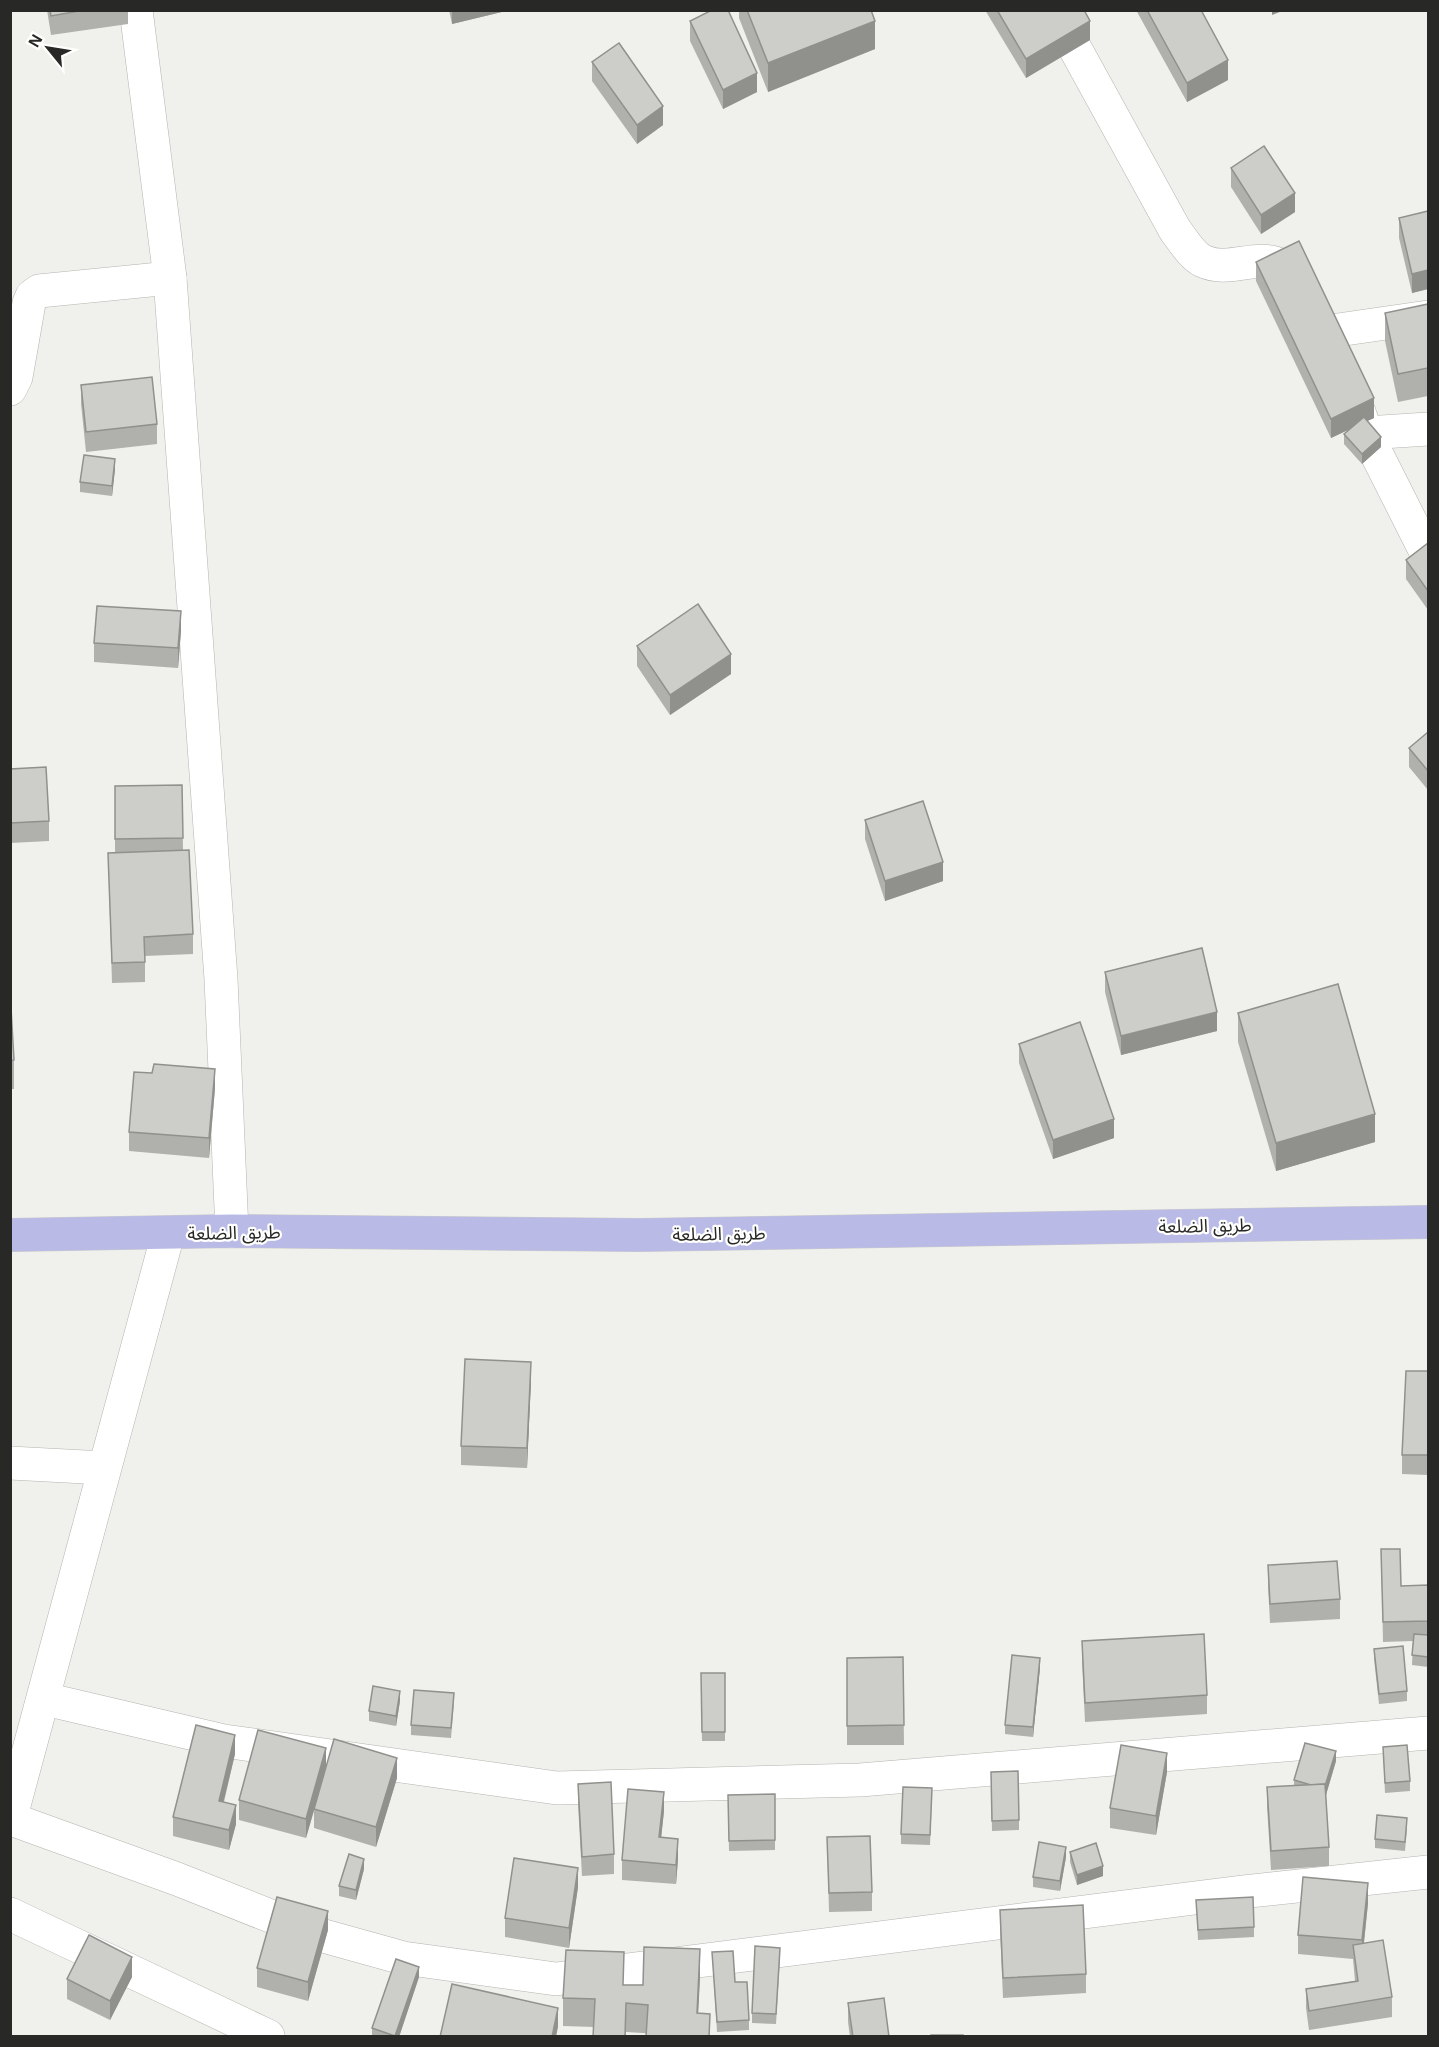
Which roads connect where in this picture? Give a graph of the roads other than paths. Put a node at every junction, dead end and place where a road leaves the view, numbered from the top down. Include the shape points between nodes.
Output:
1 (136, 10) edge
2 (1054, 10) edge
3 (170, 278) junction
4 (1428, 317) edge
5 (1331, 331) junction
6 (10, 389) edge
7 (1428, 429) edge
8 (1366, 433) junction
9 (1428, 556) edge
10 (1428, 1222) edge
11 (232, 1231) junction
12 (168, 1234) junction
13 (10, 1235) edge
14 (10, 1463) edge
15 (104, 1468) junction
16 (45, 1698) junction
17 (1428, 1733) edge
18 (11, 1819) edge
19 (1428, 1872) edge
20 (10, 1914) edge
21 (268, 2037) edge

1 - 3 street
2 - 5 street via 1174,230 1200,260 1219,267 1271,261 1286,267
3 - 6 street via 39,291 29,303 16,377
3 - 11 street via 220,979
4 - 5 street
5 - 8 street
7 - 8 street
8 - 9 street
10 - 11 main road, طريق الضلعة via 640,1235
11 - 12 main road, طريق الضلعة
12 - 13 main road, طريق الضلعة
12 - 15 street
14 - 15 street
15 - 16 street
16 - 17 street via 224,1741 557,1788 860,1780
16 - 18 street
18 - 19 street via 313,1933 403,1958 556,1979
20 - 21 street

